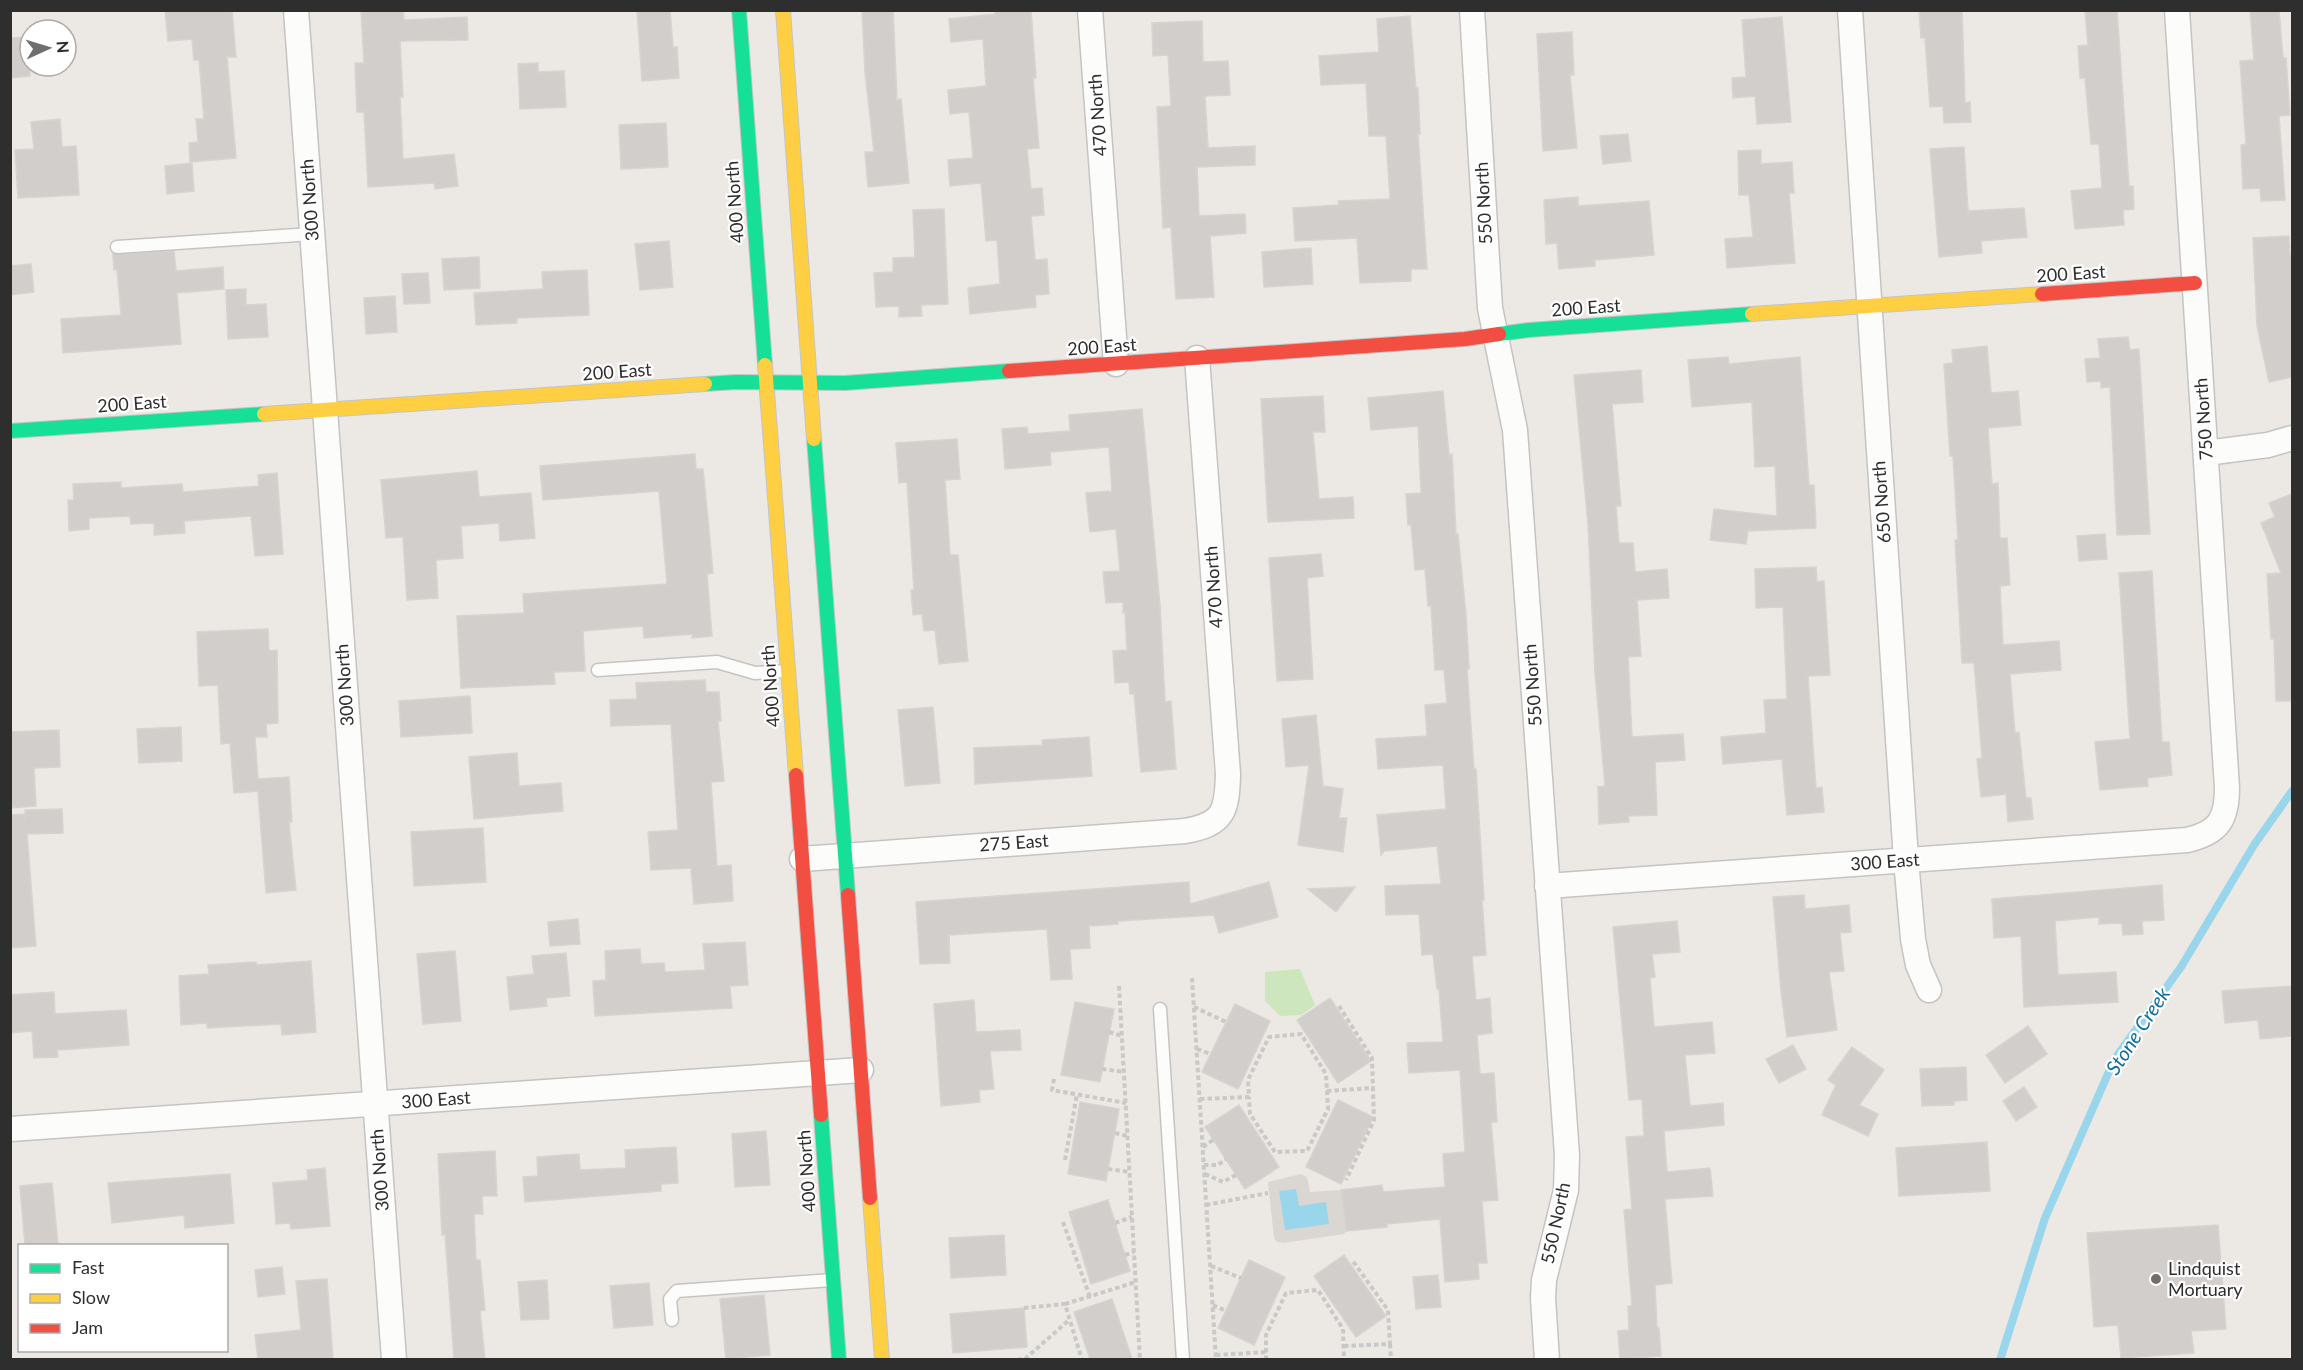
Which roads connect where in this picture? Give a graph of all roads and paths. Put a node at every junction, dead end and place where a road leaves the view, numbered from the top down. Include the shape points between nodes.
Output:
1 (296, 10) edge
2 (739, 10) edge
3 (783, 10) edge
4 (1090, 10) edge
5 (1472, 10) edge
6 (1850, 10) edge
7 (2177, 10) edge
8 (312, 234) junction
9 (117, 247) dead end
10 (2195, 283) junction
11 (1869, 306) junction
12 (1494, 335) junction
13 (1197, 358) junction
14 (1116, 364) junction
15 (767, 382) junction
16 (810, 383) junction
17 (325, 409) junction
18 (10, 431) edge
19 (2292, 438) edge
20 (2206, 453) junction
21 (598, 670) dead end
22 (788, 671) junction
23 (1222, 815) joint
24 (2218, 825) joint
25 (845, 856) junction
26 (802, 859) junction
27 (1906, 860) junction
28 (1547, 886) junction
29 (1192, 978) dead end
30 (1119, 986) dead end
31 (1929, 990) dead end
32 (1194, 1006) junction
33 (1339, 1006) dead end
34 (1160, 1010) dead end
35 (1226, 1022) dead end
36 (1109, 1032) dead end
37 (1122, 1036) junction
38 (1197, 1049) junction
39 (1210, 1054) dead end
40 (1102, 1069) dead end
41 (861, 1070) junction
42 (1124, 1072) junction
43 (818, 1073) junction
44 (1054, 1079) dead end
45 (1373, 1088) junction
46 (1327, 1091) junction
47 (1077, 1094) junction
48 (1249, 1096) junction
49 (1200, 1099) junction
50 (1125, 1103) junction
51 (376, 1104) junction
52 (10, 1129) edge
53 (1115, 1133) dead end
54 (1127, 1136) junction
55 (1213, 1140) dead end
56 (1203, 1147) junction
57 (1226, 1159) dead end
58 (1065, 1160) dead end
59 (1204, 1165) junction
60 (1108, 1169) dead end
61 (1130, 1172) junction
62 (1205, 1174) junction
63 (1236, 1175) dead end
64 (1346, 1180) dead end
65 (1268, 1193) dead end
66 (1206, 1204) junction
67 (1132, 1217) junction
68 (1063, 1222) dead end
69 (1115, 1223) dead end
70 (1134, 1252) junction
71 (1125, 1255) dead end
72 (1352, 1260) dead end
73 (1210, 1266) junction
74 (1241, 1278) dead end
75 (833, 1280) junction
76 (1136, 1282) junction
77 (1090, 1297) junction
78 (1065, 1304) junction
79 (1213, 1305) junction
80 (1024, 1308) dead end
81 (1226, 1311) dead end
82 (672, 1320) dead end
83 (1069, 1320) junction
84 (1390, 1344) junction
85 (1344, 1346) junction
86 (1266, 1352) junction
87 (1216, 1357) edge
88 (394, 1359) edge
89 (838, 1359) edge
90 (882, 1359) edge
91 (1010, 1359) edge
92 (1082, 1359) edge
93 (1140, 1359) edge
94 (1183, 1359) edge
95 (1266, 1359) edge
96 (1344, 1359) edge
97 (1391, 1359) edge
98 (1547, 1359) edge

1 - 8 street, 300 North
2 - 15 main road, 400 North
3 - 16 main road
4 - 14 street, 470 North
5 - 12 street, 550 North
6 - 11 street, 650 North
7 - 10 street, 750 North
8 - 9 lane
8 - 17 street, 300 North
10 - 11 main road, 200 East
10 - 20 street, 750 North
11 - 12 main road, 200 East
11 - 27 street, 650 North
12 - 13 main road, 200 East
12 - 28 street, 550 North via 1515,430
13 - 14 main road, 200 East
13 - 23 street, 470 North via 1228,774
14 - 16 main road, 200 East
15 - 16 main road, 200 East
15 - 17 main road, 200 East
15 - 22 main road, 400 North
16 - 25 main road
17 - 18 main road, 200 East
17 - 51 street, 300 North
19 - 20 street via 2268,446
20 - 24 street, 750 North via 2227,788 2224,814
21 - 22 lane via 717,662 754,673
22 - 26 main road, 400 North
23 - 25 street, 275 East via 1213,823 1185,831
24 - 27 street, 300 East via 2210,833 2187,840
25 - 26 street, 275 East
25 - 41 main road
26 - 43 main road, 400 North
27 - 28 street, 300 East
27 - 31 street, 650 North via 1913,939 1918,965
28 - 98 street, 550 North via 1567,1172 1544,1280
29 - 32 path
30 - 37 path
32 - 35 path
32 - 38 path
33 - 45 path via 1372,1058
34 - 94 lane
36 - 37 path
37 - 42 path
38 - 39 path
38 - 49 path
40 - 42 path
41 - 43 street, 300 East
41 - 90 main road
42 - 50 path
43 - 51 street, 300 East
43 - 75 main road, 400 North
44 - 47 path via 1052,1090
45 - 46 path
45 - 64 path via 1374,1120
46 - 48 path via 1326,1074 1300,1034 1269,1037 1248,1080
46 - 48 path via 1328,1109 1307,1151 1275,1152 1251,1114
47 - 50 path
47 - 58 path
48 - 49 path
49 - 56 path
50 - 54 path
51 - 52 street, 300 East
51 - 88 street, 300 North
53 - 54 path
54 - 61 path
55 - 56 path
56 - 59 path
57 - 59 path via 1218,1165
59 - 62 path
60 - 61 path
61 - 67 path
62 - 63 path via 1223,1182
62 - 66 path
65 - 66 path
66 - 73 path
67 - 69 path
67 - 70 path
68 - 77 path
70 - 71 path
70 - 76 path
72 - 84 path via 1388,1310
73 - 74 path
73 - 79 path
75 - 82 lane via 677,1292 670,1299
75 - 89 main road, 400 North
76 - 77 path
76 - 93 path
77 - 78 path
78 - 80 path
78 - 83 path
79 - 81 path
79 - 87 path
83 - 91 path via 1025,1359
83 - 92 path
84 - 85 path
84 - 97 path
85 - 86 path via 1343,1329 1318,1290 1286,1293 1266,1335
85 - 96 path
86 - 87 path
86 - 95 path

